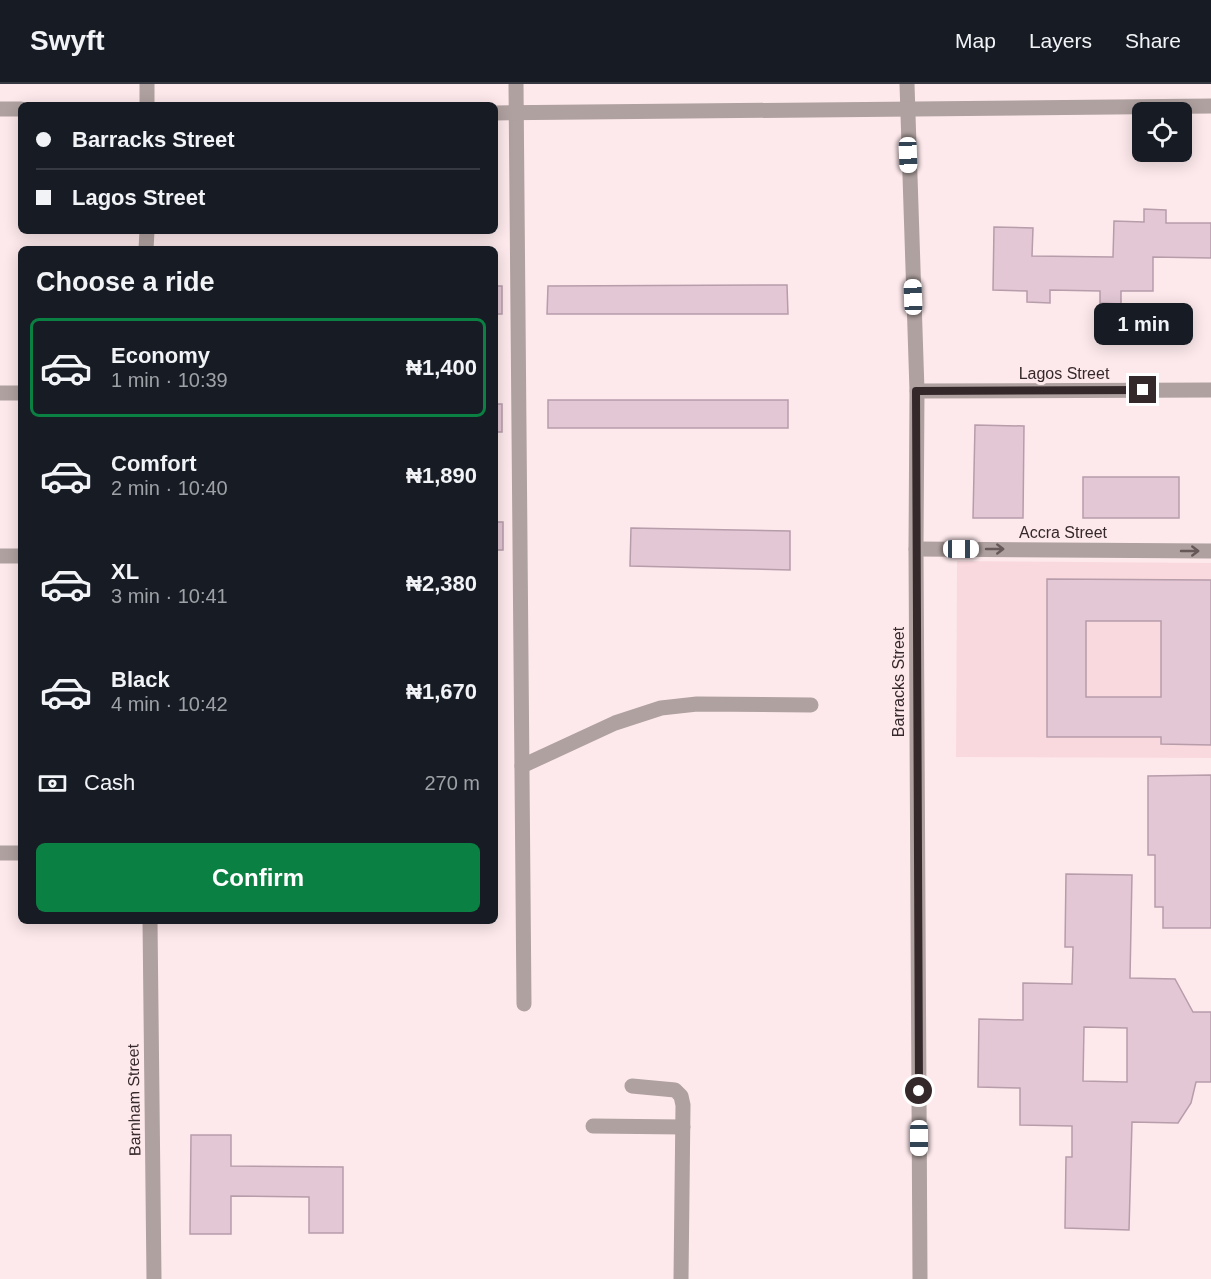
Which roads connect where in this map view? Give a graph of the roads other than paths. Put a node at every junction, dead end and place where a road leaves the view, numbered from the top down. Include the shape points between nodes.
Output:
1 (147, 84) edge
2 (516, 84) edge
3 (907, 84) edge
4 (147, 102) edge
5 (1211, 106) edge
6 (907, 108) junction
7 (0, 109) edge
8 (18, 109) edge
9 (498, 113) edge
10 (516, 113) junction
11 (1211, 390) edge
12 (916, 391) junction
13 (0, 393) edge
14 (18, 393) edge
15 (916, 549) junction
16 (1211, 551) edge
17 (0, 555) edge
18 (18, 556) edge
19 (811, 705) dead end
20 (522, 766) junction
21 (18, 853) edge
22 (0, 854) edge
23 (150, 924) edge
24 (524, 1004) dead end
25 (632, 1086) dead end
26 (593, 1126) dead end
27 (683, 1127) junction
28 (154, 1279) edge
29 (681, 1279) edge
30 (920, 1279) edge

1 - 4 street
2 - 10 street
3 - 6 street, Barracks Street
5 - 6 street
6 - 10 street
6 - 12 street, Barracks Street
7 - 8 street
9 - 10 street
10 - 20 street
11 - 12 street, Lagos Street
12 - 15 street, Barracks Street
13 - 14 street
15 -> 16 street, Accra Street
15 - 30 street, Barracks Street
17 - 18 street
19 - 20 street via 697,704 661,708 615,723
20 - 24 street
21 - 22 street
23 - 28 street, Barnham Street
25 - 27 street via 675,1090 683,1105
26 - 27 street
27 - 29 street

